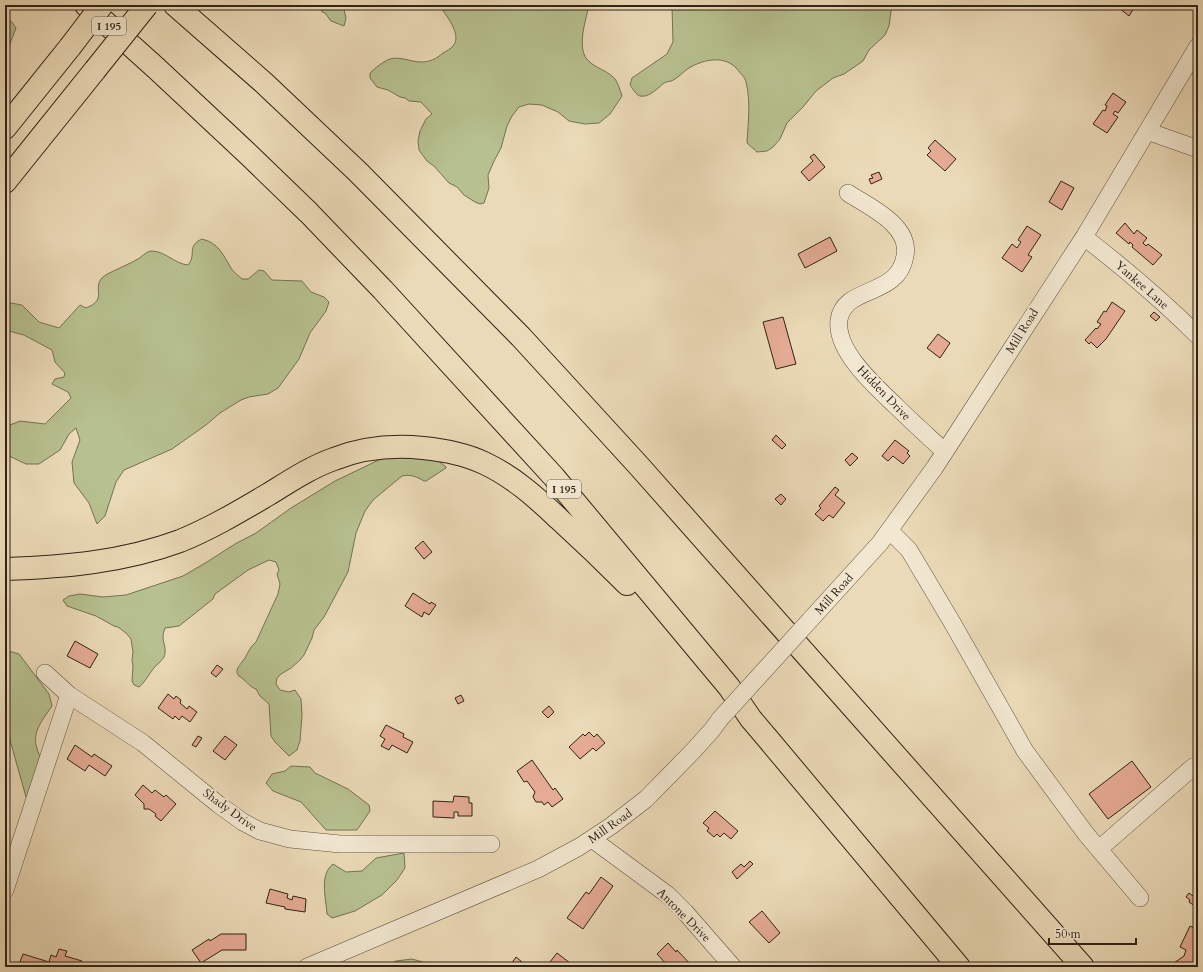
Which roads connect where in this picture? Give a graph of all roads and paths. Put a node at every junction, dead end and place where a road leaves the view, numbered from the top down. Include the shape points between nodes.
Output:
1 (86, 5) edge
2 (102, 5) edge
3 (147, 5) edge
4 (175, 5) edge
5 (1198, 46) edge
6 (5, 128) edge
7 (1147, 131) junction
8 (1198, 149) edge
9 (5, 182) edge
10 (848, 193) dead end
11 (1084, 237) junction
12 (1198, 336) edge
13 (945, 452) junction
14 (890, 530) junction
15 (5, 569) edge
16 (45, 673) dead end
17 (729, 687) junction
18 (69, 695) junction
19 (1198, 765) edge
20 (592, 839) junction
21 (491, 844) dead end
22 (1099, 849) junction
23 (5, 890) edge
24 (1140, 898) dead end
25 (307, 967) edge
26 (733, 967) edge
27 (959, 967) edge
28 (1083, 967) edge

1 - 17 highway, I 195 via 249,155 383,290 554,477
2 - 6 highway, bridge
3 - 9 highway, bridge
4 - 28 highway via 342,157 526,342
5 - 7 street, Mill Road
7 - 8 street
7 - 11 street, Mill Road
10 - 13 street, Hidden Drive via 894,224 903,237 906,253 902,267 892,280 847,304 839,320 841,338 851,357 870,380
11 - 12 street, Yankee Lane via 1144,285
11 - 13 street, Mill Road
13 - 14 street, Mill Road
14 - 20 street, Mill Road, bridge via 707,735 646,799
14 - 22 street via 909,550 1025,751
15 - 17 highway via 84,564 144,552 182,540 221,522 332,459 359,451 388,447 405,446 436,450 483,463 526,489 600,558
16 - 18 street, Shady Drive
17 - 27 highway, I 195 via 760,729
18 - 21 street, Shady Drive via 143,743 218,804 260,831 290,839 340,844
18 - 23 street
19 - 22 street
20 - 25 street, Mill Road via 538,869
20 - 26 street, Antone Drive via 668,895
22 - 24 street

